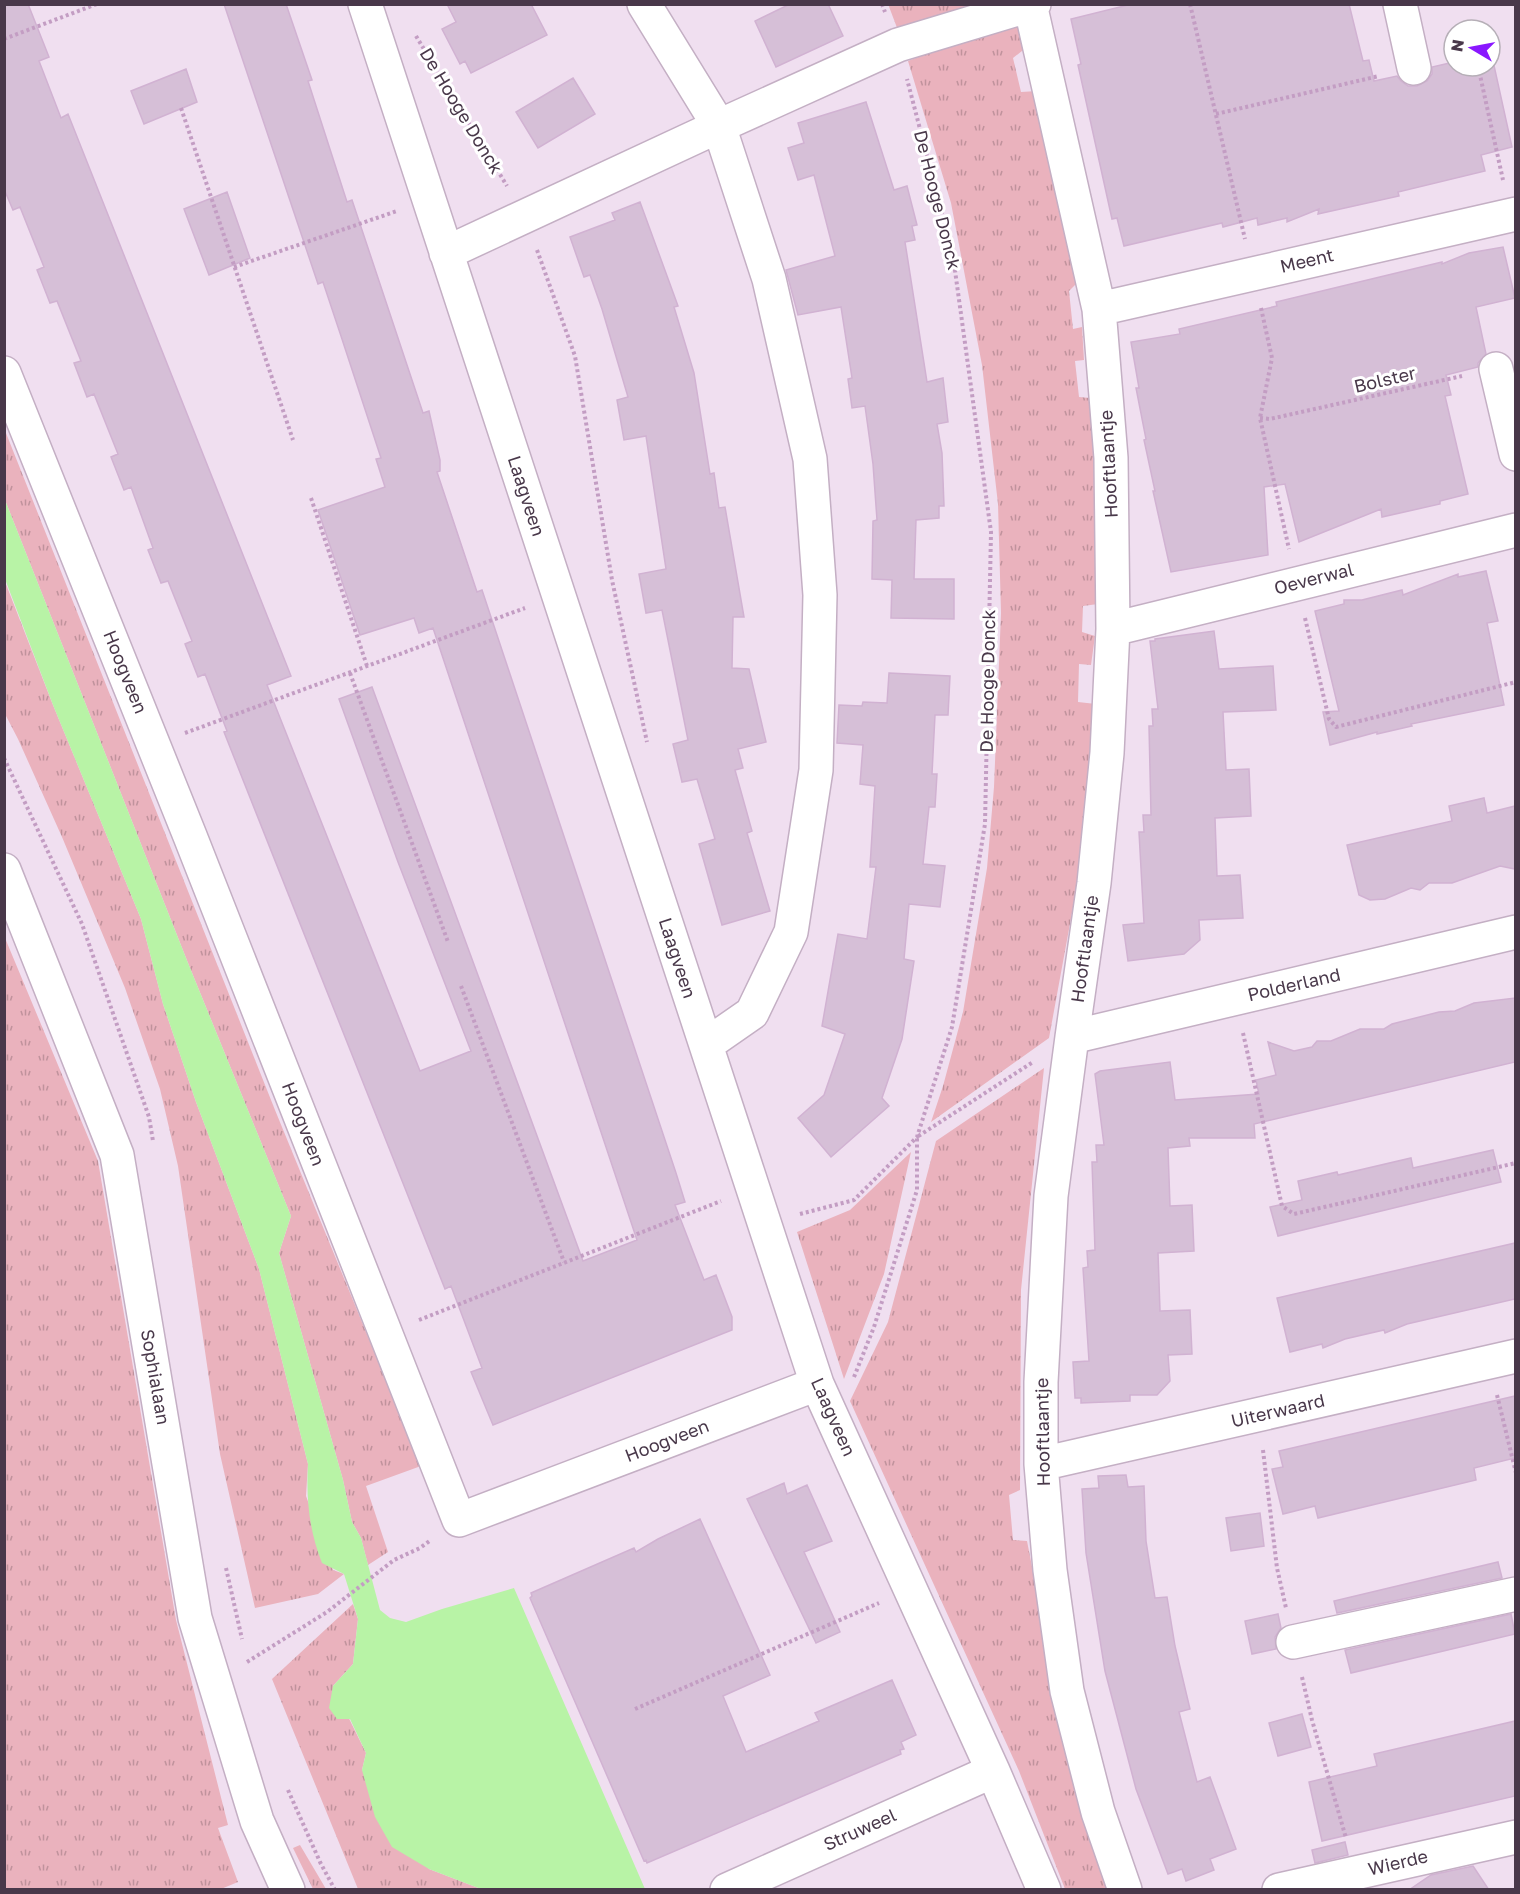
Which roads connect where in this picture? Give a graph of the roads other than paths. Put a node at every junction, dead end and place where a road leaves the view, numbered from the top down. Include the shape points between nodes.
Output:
1 (365, 4) edge
2 (644, 4) edge
3 (1400, 4) edge
4 (1031, 5) edge
5 (1414, 68) road end
6 (719, 126) junction
7 (1513, 214) edge
8 (446, 253) junction
9 (1098, 309) junction
10 (1496, 369) road end
11 (4, 373) edge
12 (1515, 454) edge
13 (1515, 530) edge
14 (1113, 629) junction
15 (4, 870) edge
16 (1515, 932) edge
17 (1072, 1036) junction
18 (706, 1045) junction
19 (1502, 1359) edge
20 (817, 1384) junction
21 (1041, 1464) junction
22 (1515, 1594) edge
23 (1293, 1642) dead end
24 (993, 1771) junction
25 (1515, 1837) edge
26 (288, 1890) edge
27 (727, 1890) edge
28 (1044, 1890) edge
29 (1125, 1890) edge
30 (1280, 1890) edge

1 - 8 street, Laagveen
2 - 6 street
3 - 5 street
4 - 6 street via 898,45
4 - 9 street, Hooftlaantje
6 - 8 street
6 - 18 street via 769,279 810,459 820,595 816,770 791,933 752,1013
7 - 9 street, Meent
8 - 18 street, Laagveen
9 - 14 street, Hooftlaantje via 1111,458
10 - 12 street
11 - 20 street, Hoogveen via 459,1520
13 - 14 street, Oeverwal
14 - 17 street, Hooftlaantje via 1107,753 1094,883
15 - 26 street, Sophialaan via 117,1155 195,1618 257,1821
16 - 17 street, Polderland
17 - 21 street, Hooftlaantje via 1051,1196 1041,1382
18 - 20 street, Laagveen
19 - 21 street, Uiterwaard
20 - 24 street, Laagveen
21 - 29 street, Hooftlaantje via 1050,1570 1067,1691 1098,1812
22 - 23 street
24 - 27 street, Struweel
24 - 28 street, Laagveen
25 - 30 street, Wierde

